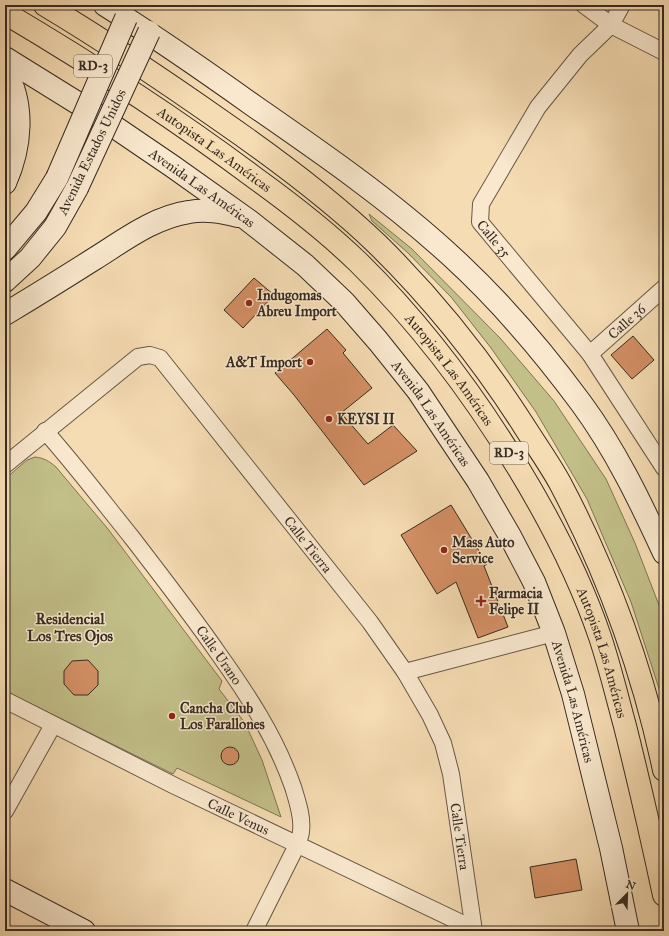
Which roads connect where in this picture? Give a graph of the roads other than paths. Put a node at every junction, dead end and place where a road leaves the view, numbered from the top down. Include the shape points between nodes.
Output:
1 (45, 5) edge
2 (105, 5) edge
3 (584, 5) edge
4 (622, 5) edge
5 (5, 13) edge
6 (126, 18) junction
7 (611, 25) junction
8 (149, 32) junction
9 (664, 52) edge
10 (5, 58) edge
11 (5, 70) edge
12 (5, 183) edge
13 (248, 220) junction
14 (5, 249) edge
15 (5, 281) edge
16 (664, 288) edge
17 (5, 314) edge
18 (590, 354) junction
19 (46, 431) junction
20 (5, 464) edge
21 (664, 468) edge
22 (664, 553) edge
23 (554, 634) junction
24 (405, 672) junction
25 (5, 700) edge
26 (53, 725) junction
27 (664, 770) edge
28 (5, 811) edge
29 (297, 845) junction
30 (5, 890) edge
31 (664, 895) edge
32 (474, 930) edge
33 (84, 931) edge
34 (254, 931) edge
35 (628, 931) edge

1 - 27 highway, Autopista Las Américas / RD-3 via 198,104 308,185 377,244 459,334 501,390 534,441 583,528 626,636 642,685
2 - 6 street
3 - 7 street
4 - 7 street, Calle 35
5 - 31 highway, Autopista Las Américas / RD-3 via 108,75 179,122 294,207 358,262 419,327 460,379 535,496 580,585 600,636 616,691
6 - 8 street
6 - 14 street, Avenida Estados Unidos, bridge via 56,178 36,212
7 - 9 street
7 - 18 street, Calle 35 via 580,54 538,107 481,204 480,222
8 - 15 street, Avenida Estados Unidos, bridge via 77,188 55,227 30,258
8 - 22 street via 308,143 406,216 475,279 518,324 581,403 627,476
10 - 13 street, Avenida Las Américas via 100,117
11 - 12 street via 14,89 19,117 14,158
13 - 17 street via 206,210 168,218 131,236
13 - 23 street, Avenida Las Américas via 304,265 344,302 418,391 478,481 510,536 534,582
16 - 18 street, Calle 36
18 - 21 street, Calle 35
19 - 20 street, Calle Tierra
19 - 24 street, Calle Tierra via 138,357 150,355 160,358 370,622
19 - 29 street, Calle Urano via 171,588 255,707 274,742 297,800 301,819
23 - 24 street
23 - 35 street, Avenida Las Américas via 609,840
24 - 32 street, Calle Tierra via 443,743 451,774
25 - 26 street, Calle Venus
26 - 28 street
26 - 29 street, Calle Venus
29 - 32 street, Calle Venus
29 - 34 street, Calle Urano
30 - 33 street

